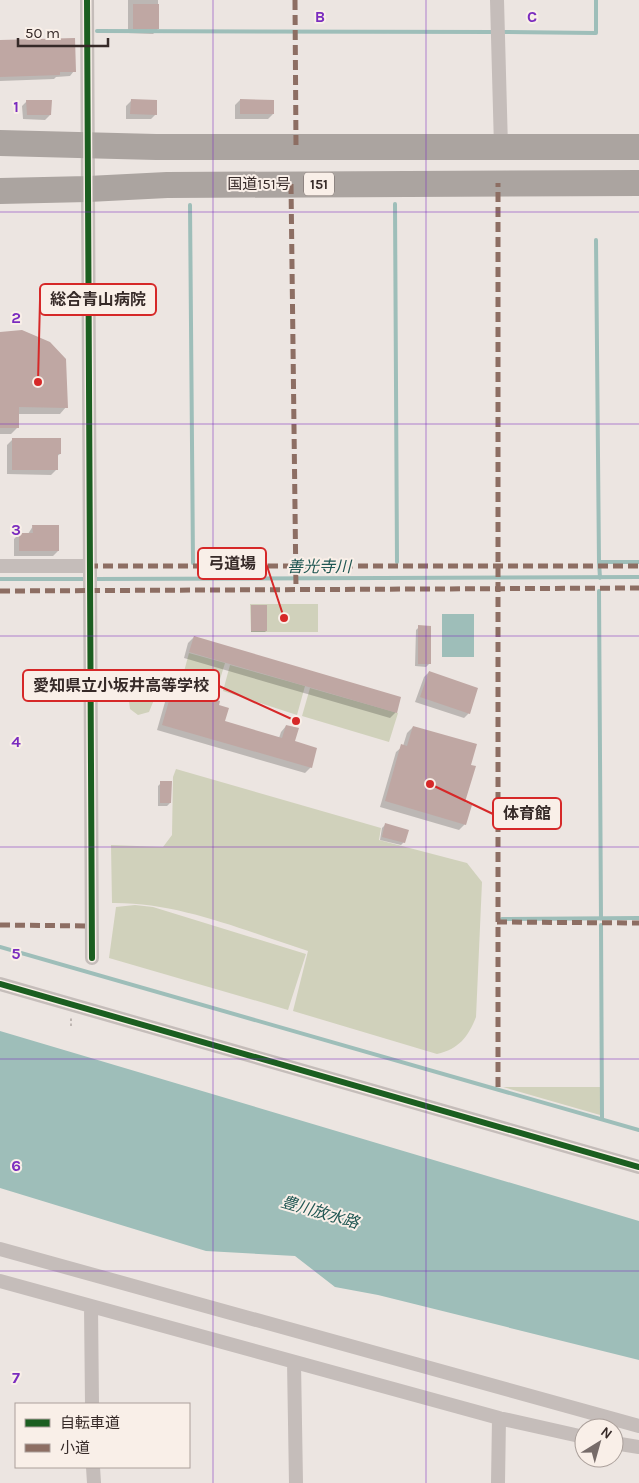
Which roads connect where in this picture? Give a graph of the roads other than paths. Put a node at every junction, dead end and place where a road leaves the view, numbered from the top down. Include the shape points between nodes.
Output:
1 (87, 0) edge
2 (497, 0) edge
3 (0, 143) edge
4 (88, 144) junction
5 (501, 147) junction
6 (639, 147) edge
7 (639, 183) edge
8 (88, 189) junction
9 (0, 191) edge
10 (0, 566) edge
11 (89, 576) junction
12 (92, 958) dead end
13 (0, 984) edge
14 (639, 1167) edge
15 (0, 1249) edge
16 (0, 1281) edge
17 (91, 1306) junction
18 (294, 1362) junction
19 (92, 1403) edge
20 (499, 1418) junction
21 (639, 1426) edge
22 (574, 1435) edge
23 (624, 1445) edge
24 (639, 1447) edge
25 (93, 1468) edge
26 (94, 1483) edge
27 (296, 1483) edge
28 (498, 1483) edge

1 - 4 street
2 - 5 street
3 - 4 highway
4 - 5 highway via 156,148
4 - 8 street
5 - 6 highway
7 - 8 highway, 国道151号 / 151 via 167,185
8 - 9 highway, 国道151号 / 151
8 - 11 street
10 - 11 street
11 - 12 street
13 - 14 street
15 - 21 street
16 - 17 street
17 - 18 street
17 - 19 street
18 - 20 street
18 - 27 street
20 - 22 street
20 - 28 street
23 - 24 street
25 - 26 street

